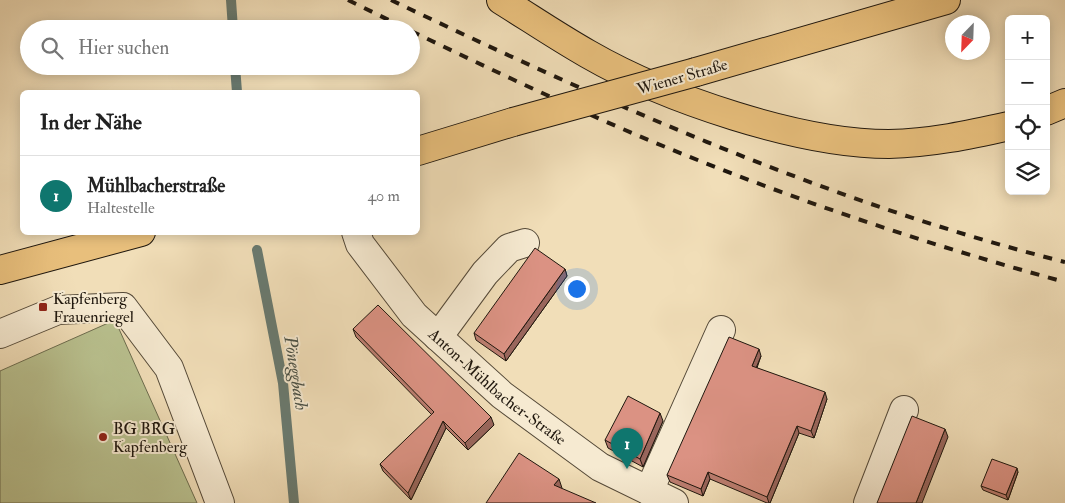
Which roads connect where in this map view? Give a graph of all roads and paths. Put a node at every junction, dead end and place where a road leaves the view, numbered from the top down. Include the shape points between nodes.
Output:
1 (501, 0) edge
2 (946, 0) edge
3 (1065, 103) edge
4 (1050, 109) edge
5 (1005, 127) edge
6 (420, 150) edge
7 (130, 235) edge
8 (357, 235) edge
9 (525, 243) dead end
10 (0, 270) edge
11 (720, 330) dead end
12 (0, 334) edge
13 (438, 337) junction
14 (904, 410) dead end
15 (649, 491) junction
16 (220, 503) edge
17 (674, 503) edge
18 (868, 503) edge

1 - 5 main road via 589,55 671,94 760,123 844,141 889,144 945,140
2 - 6 main road, Wiener Straße, bridge
3 - 4 main road
7 - 10 main road
8 - 13 street, Anton-Mühlbacher-Straße via 360,244 414,315
9 - 13 street via 509,248 485,274
11 - 15 street
12 - 16 street via 58,310 123,307 169,368
13 - 15 street, Anton-Mühlbacher-Straße via 502,395 600,467
14 - 18 street
15 - 17 street, Anton-Mühlbacher-Straße

